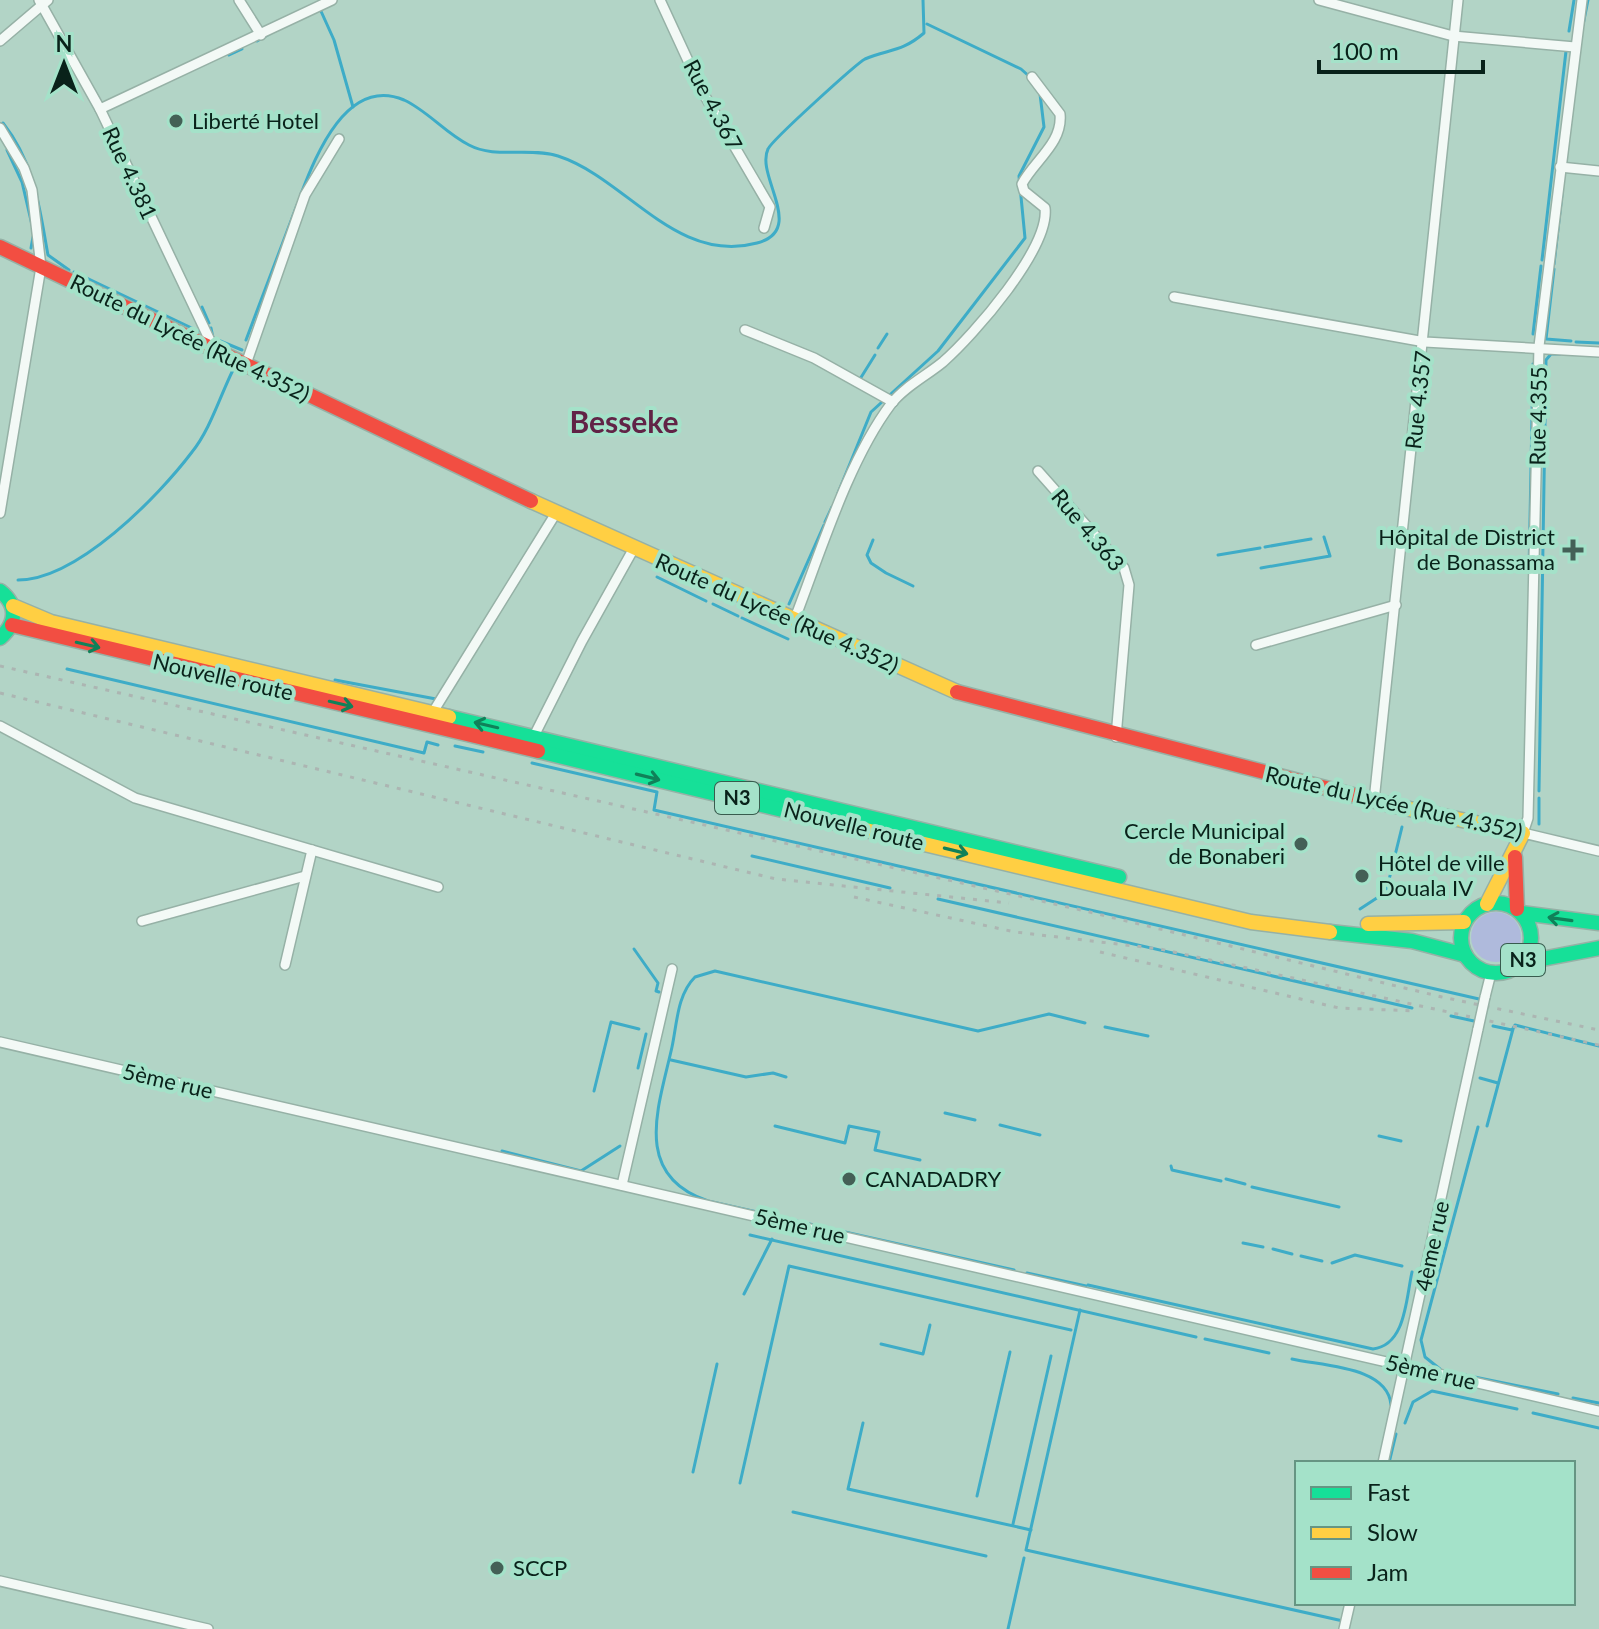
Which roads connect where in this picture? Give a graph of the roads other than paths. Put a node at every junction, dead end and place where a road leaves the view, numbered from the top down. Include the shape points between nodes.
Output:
1 (239, 0) edge
2 (332, 0) edge
3 (660, 0) edge
4 (1319, 0) edge
5 (1458, 0) edge
6 (1582, 0) edge
7 (43, 2) edge
8 (261, 35) junction
9 (1453, 36) junction
10 (0, 41) edge
11 (1575, 47) junction
12 (1032, 77) dead end
13 (100, 109) junction
14 (0, 128) edge
15 (339, 139) dead end
16 (1560, 167) junction
17 (1599, 171) edge
18 (764, 228) dead end
19 (0, 247) edge
20 (41, 267) junction
21 (1174, 297) dead end
22 (745, 330) dead end
23 (1425, 342) junction
24 (1539, 346) junction
25 (214, 349) junction
26 (1599, 352) edge
27 (246, 364) junction
28 (893, 402) junction
29 (1038, 471) dead end
30 (0, 513) edge
31 (556, 513) junction
32 (634, 548) junction
33 (0, 577) edge
34 (6, 597) edge
35 (1396, 605) junction
36 (794, 621) junction
37 (12, 625) junction
38 (0, 638) edge
39 (1256, 645) dead end
40 (433, 712) junction
41 (0, 726) edge
42 (534, 736) junction
43 (1116, 737) junction
44 (578, 753) junction
45 (1374, 801) junction
46 (1523, 833) junction
47 (312, 850) junction
48 (1599, 851) edge
49 (1515, 854) junction
50 (305, 876) junction
51 (438, 887) dead end
52 (1487, 904) junction
53 (1519, 911) junction
54 (142, 921) dead end
55 (1464, 922) junction
56 (1599, 923) edge
57 (1599, 948) edge
58 (1465, 955) junction
59 (1521, 963) junction
60 (285, 965) dead end
61 (672, 969) dead end
62 (1491, 973) junction
63 (0, 1042) edge
64 (622, 1185) junction
65 (1406, 1366) junction
66 (1599, 1411) edge
67 (1383, 1461) edge
68 (0, 1581) edge
69 (1350, 1605) edge
70 (196, 1628) edge
71 (208, 1629) edge
72 (1344, 1629) edge

1 - 8 street
2 - 8 street
3 - 18 street, Rue 4.367 via 702,91 770,207
4 - 9 street
5 - 9 street, Rue 4.357
6 - 11 street, Rue 4.355
7 - 10 street
7 - 13 street, Rue 4.381
8 - 13 street
9 - 11 street
9 - 23 street, Rue 4.357
11 - 16 street, Rue 4.355
12 - 28 street via 1061,122 1022,184 1045,208 1037,246 953,353
13 - 25 street, Rue 4.381
14 - 20 street via 32,190
15 - 27 street via 305,195
16 - 17 street
16 - 24 street, Rue 4.355
19 - 20 main road, Route du Lycée (Rue 4.352)
20 - 25 main road, Route du Lycée (Rue 4.352)
20 - 30 street
21 - 23 street
22 - 28 street via 814,358
23 - 24 street
23 - 35 street, Rue 4.357
24 - 26 street
24 - 46 street, Rue 4.355 via 1528,818
25 - 27 main road, Route du Lycée (Rue 4.352)
27 - 31 main road, Route du Lycée (Rue 4.352)
28 - 36 street via 846,490
29 - 43 street, Rue 4.363 via 1124,568 1129,585
31 - 32 main road, Route du Lycée (Rue 4.352)
31 - 40 street
32 - 36 main road, Route du Lycée (Rue 4.352)
32 - 42 street
33 - 34 street
34 - 37 main road
34 - 40 main road, Nouvelle route via 51,622
35 - 39 street
35 - 45 street, Rue 4.357
36 - 43 main road, Route du Lycée (Rue 4.352) via 970,697
37 - 38 main road
37 -> 44 main road, Nouvelle route / N3
42 -> 40 main road, Nouvelle route
41 - 47 street via 135,798
42 - 44 main road, Nouvelle route
43 - 45 main road, Route du Lycée (Rue 4.352)
44 - 55 main road, Nouvelle route via 1251,910 1385,925
44 -> 58 main road, Nouvelle route / N3 via 1251,922 1432,944
45 - 46 main road, Route du Lycée (Rue 4.352)
46 - 48 street, Route du Lycée (Rue 4.352)
46 - 49 main road
47 - 50 street
47 - 51 street
49 - 52 main road
49 - 53 main road
50 - 54 street
50 - 60 street
52 - 53 main road via 1502,903
52 - 55 main road
56 -> 53 main road
53 - 59 main road, N3 via 1532,939
55 - 58 main road
57 - 59 main road, N3
58 - 62 main road, N3
59 - 62 main road, N3 via 1507,972
61 - 64 street
62 - 65 street, 4ème rue, bridge
63 - 64 street, 5ème rue
64 - 65 street, 5ème rue
65 - 66 street, 5ème rue
65 - 67 street, 4ème rue
68 - 70 street
69 - 72 street
70 - 71 street

